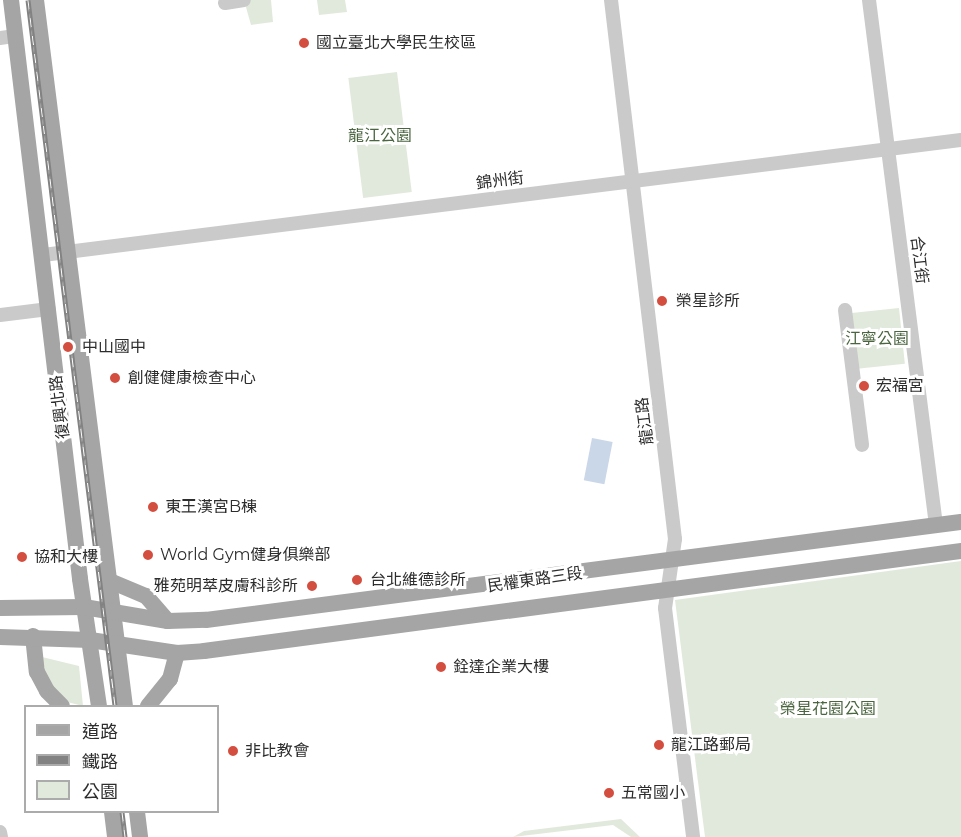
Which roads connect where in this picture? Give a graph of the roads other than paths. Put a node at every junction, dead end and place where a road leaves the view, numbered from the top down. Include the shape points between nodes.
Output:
1 (11, 0) edge
2 (36, 0) edge
3 (244, 0) edge
4 (611, 0) edge
5 (869, 0) edge
6 (225, 3) dead end
7 (8, 37) edge
8 (961, 140) edge
9 (888, 149) junction
10 (633, 181) junction
11 (68, 252) junction
12 (43, 255) junction
13 (49, 309) junction
14 (845, 310) dead end
15 (0, 315) edge
16 (862, 445) dead end
17 (961, 522) edge
18 (936, 525) junction
19 (961, 551) edge
20 (672, 561) junction
21 (110, 581) junction
22 (668, 590) junction
23 (84, 607) junction
24 (0, 608) edge
25 (113, 611) junction
26 (168, 621) junction
27 (33, 636) junction
28 (0, 637) edge
29 (90, 640) junction
30 (117, 644) junction
31 (177, 653) junction
32 (61, 705) edge
33 (99, 705) edge
34 (125, 705) edge
35 (149, 705) edge
36 (112, 813) edge
37 (137, 813) edge
38 (0, 832) edge
39 (1, 837) edge
40 (115, 837) edge
41 (140, 837) edge
42 (693, 837) edge

1 - 7 main road, 復興北路
2 - 11 main road, 復興北路
3 - 6 street
4 - 10 street, 龍江路
5 - 9 street, 合江街
7 - 12 main road, 復興北路
8 - 9 street, 錦州街
9 - 10 street, 錦州街
9 - 18 street, 合江街
10 - 11 street, 錦州街
10 - 20 street, 龍江路 via 675,534
11 - 12 street, 錦州街
11 - 21 main road, 復興北路
12 - 13 main road, 復興北路
13 - 15 street
13 - 23 main road, 復興北路
14 - 16 street
17 - 18 main road, 民權東路三段
18 - 20 main road, 民權東路三段
19 - 22 main road, 民權東路三段
20 - 22 street, 龍江路
20 - 26 main road, 民權東路三段 via 282,613
21 - 25 main road, 復興北路
21 - 26 main road via 146,596
22 - 31 main road, 民權東路三段
22 - 42 street, 龍江路 via 665,608
23 - 24 main road, 民權東路三段
23 - 25 main road, 民權東路三段
23 - 29 main road, 復興北路
25 - 26 main road, 民權東路三段
25 - 30 main road, 復興北路
27 - 28 main road, 民權東路三段
27 - 29 main road, 民權東路三段
27 - 32 main road via 37,672 47,691
29 - 30 main road, 民權東路三段
29 - 33 main road, 復興北路
30 - 31 main road, 民權東路三段
30 - 34 main road, 復興北路
31 - 35 main road via 170,679
36 - 40 main road
37 - 41 main road
38 - 39 street

